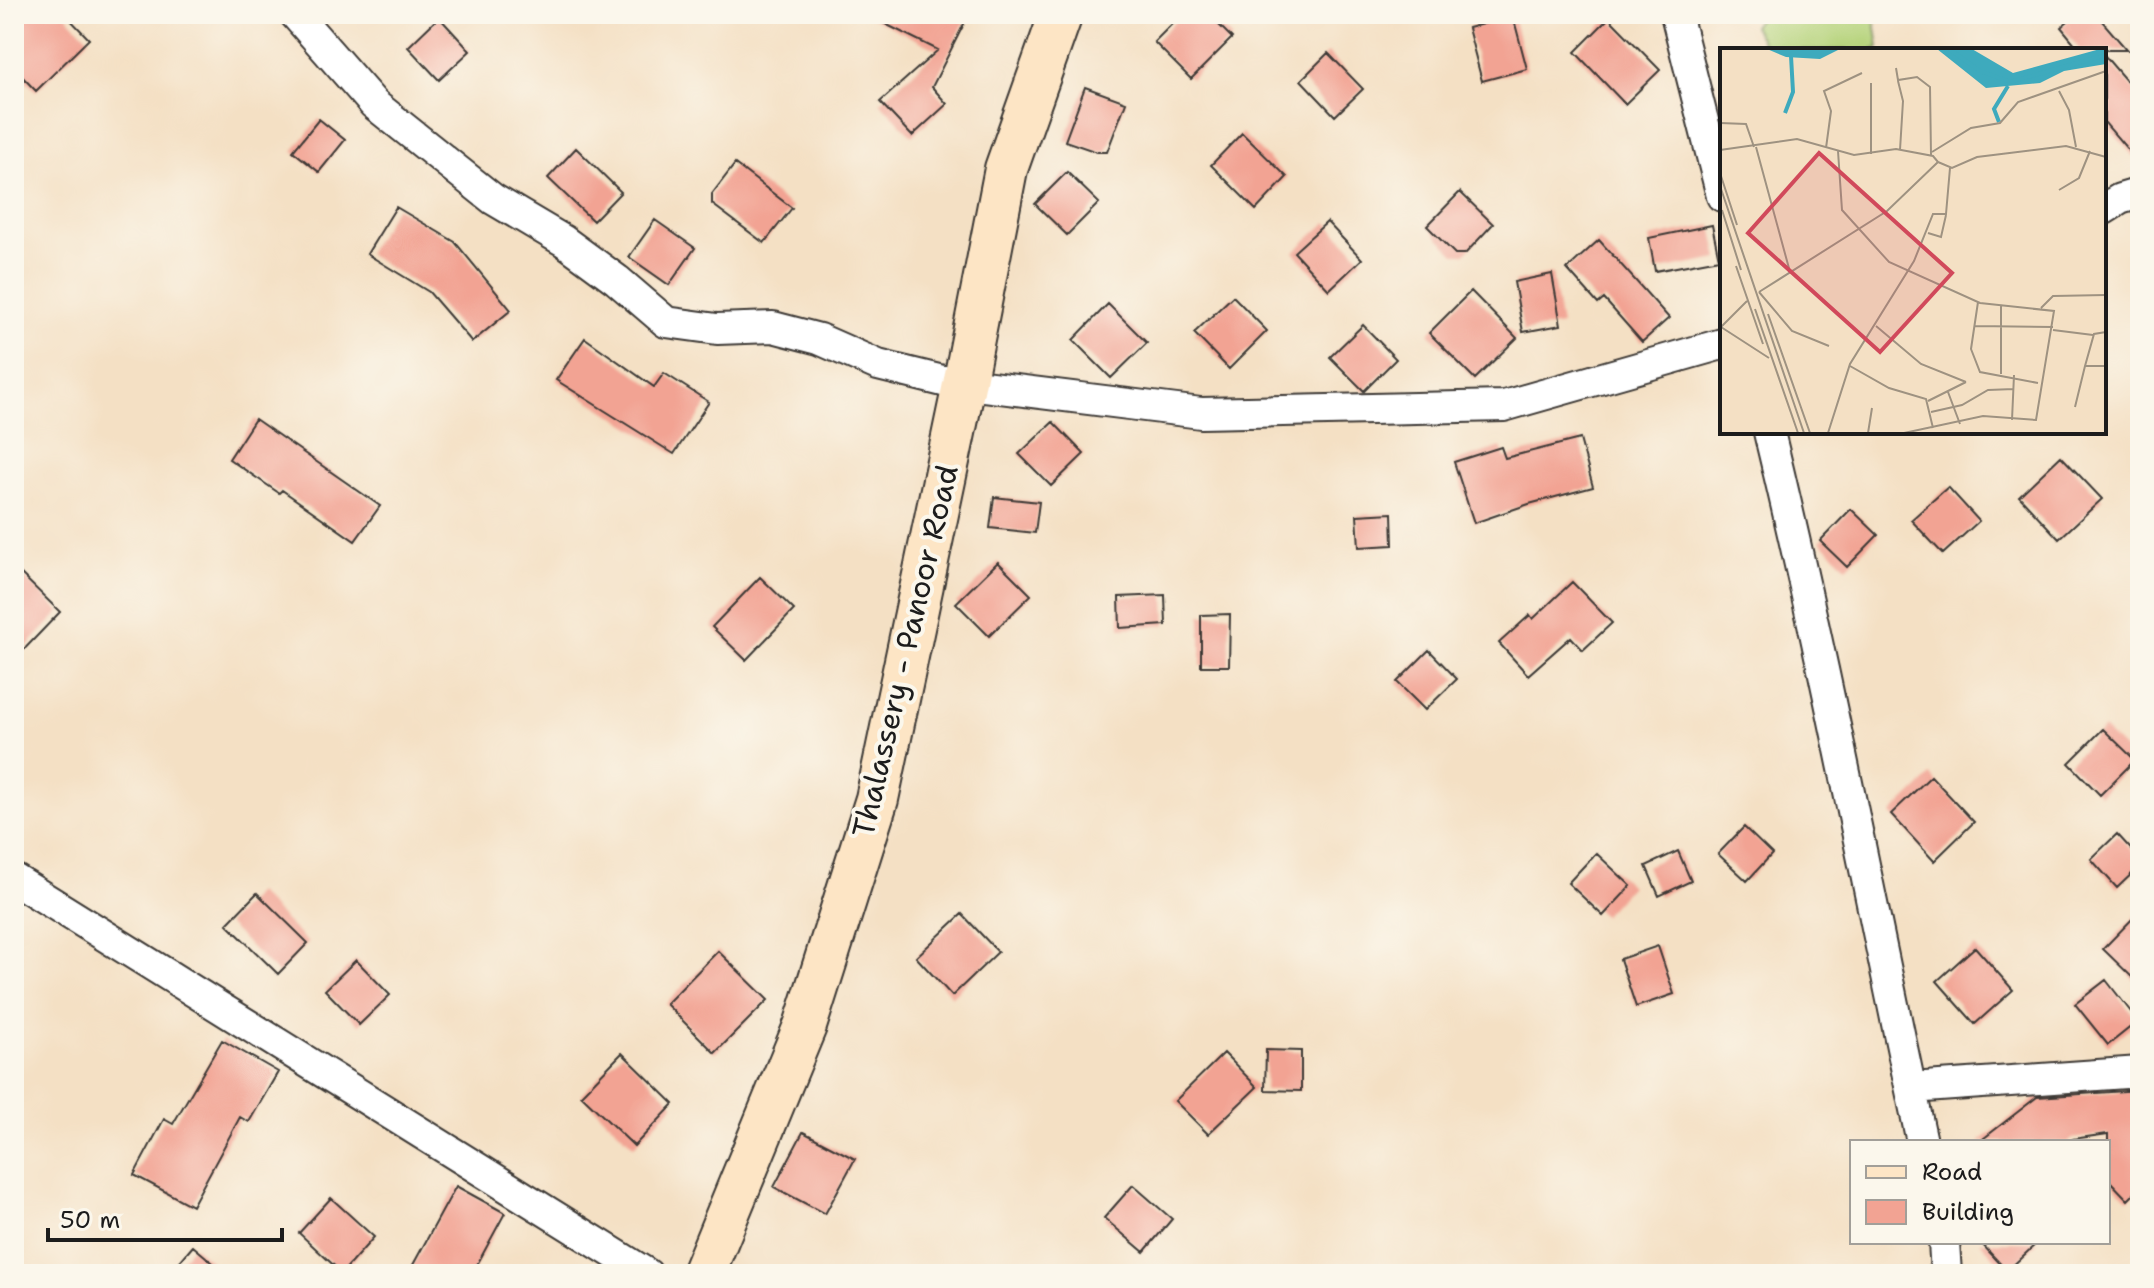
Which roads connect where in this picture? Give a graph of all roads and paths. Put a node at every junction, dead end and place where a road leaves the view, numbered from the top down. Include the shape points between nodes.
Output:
1 (295, 14) edge
2 (1061, 14) edge
3 (1676, 14) edge
4 (1720, 188) edge
5 (2140, 193) edge
6 (2106, 208) edge
7 (1720, 345) edge
8 (964, 385) junction
9 (1769, 434) edge
10 (14, 879) edge
11 (2140, 1072) edge
12 (1911, 1088) junction
13 (1922, 1140) edge
14 (1944, 1244) edge
15 (647, 1274) edge
16 (703, 1274) edge
17 (1946, 1274) edge

1 - 8 street via 374,104 493,199 564,241 666,322 717,329 773,327 819,339 878,365
2 - 8 main road, Thalassery - Panoor Road via 1006,169
3 - 4 street
5 - 6 street
7 - 8 street via 1504,406 1201,413
8 - 16 main road, Thalassery - Panoor Road via 877,799 805,1026
9 - 12 street
10 - 15 street
11 - 12 street
12 - 13 street
14 - 17 street

